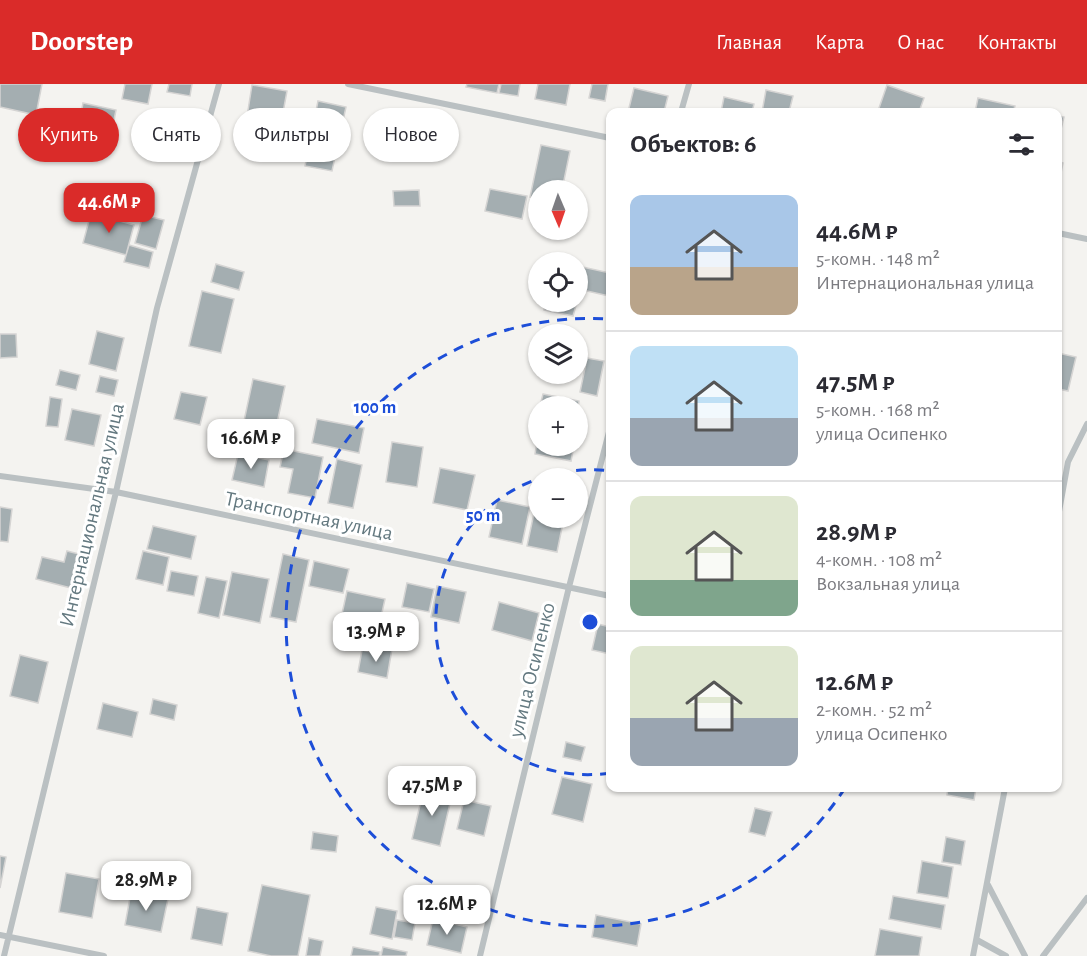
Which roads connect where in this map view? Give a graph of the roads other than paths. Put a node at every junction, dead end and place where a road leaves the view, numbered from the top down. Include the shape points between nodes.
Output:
1 (219, 84) edge
2 (348, 84) edge
3 (689, 84) edge
4 (682, 108) edge
5 (606, 137) edge
6 (1062, 234) edge
7 (1087, 239) edge
8 (1087, 424) edge
9 (606, 444) edge
10 (0, 476) edge
11 (116, 492) junction
12 (1062, 495) edge
13 (569, 587) junction
14 (606, 595) edge
15 (1004, 792) edge
16 (987, 884) junction
17 (1087, 898) edge
18 (4, 936) edge
19 (977, 940) junction
20 (4, 956) edge
21 (104, 956) edge
22 (480, 956) edge
23 (973, 956) edge
24 (1006, 956) edge
25 (1025, 956) edge
26 (1043, 956) edge

1 - 11 street, Интернациональная улица via 157,308
2 - 5 street
3 - 4 street
6 - 7 street
8 - 12 street via 1068,462
9 - 13 street, улица Осипенко
10 - 11 street, Транспортная улица
11 - 13 street, Транспортная улица
11 - 18 street, Интернациональная улица
13 - 14 street, Транспортная улица
13 - 22 street, улица Осипенко
15 - 16 street
16 - 19 street
16 - 25 street
17 - 26 street
18 - 20 street, Интернациональная улица
18 - 21 street
19 - 23 street
19 - 24 street

